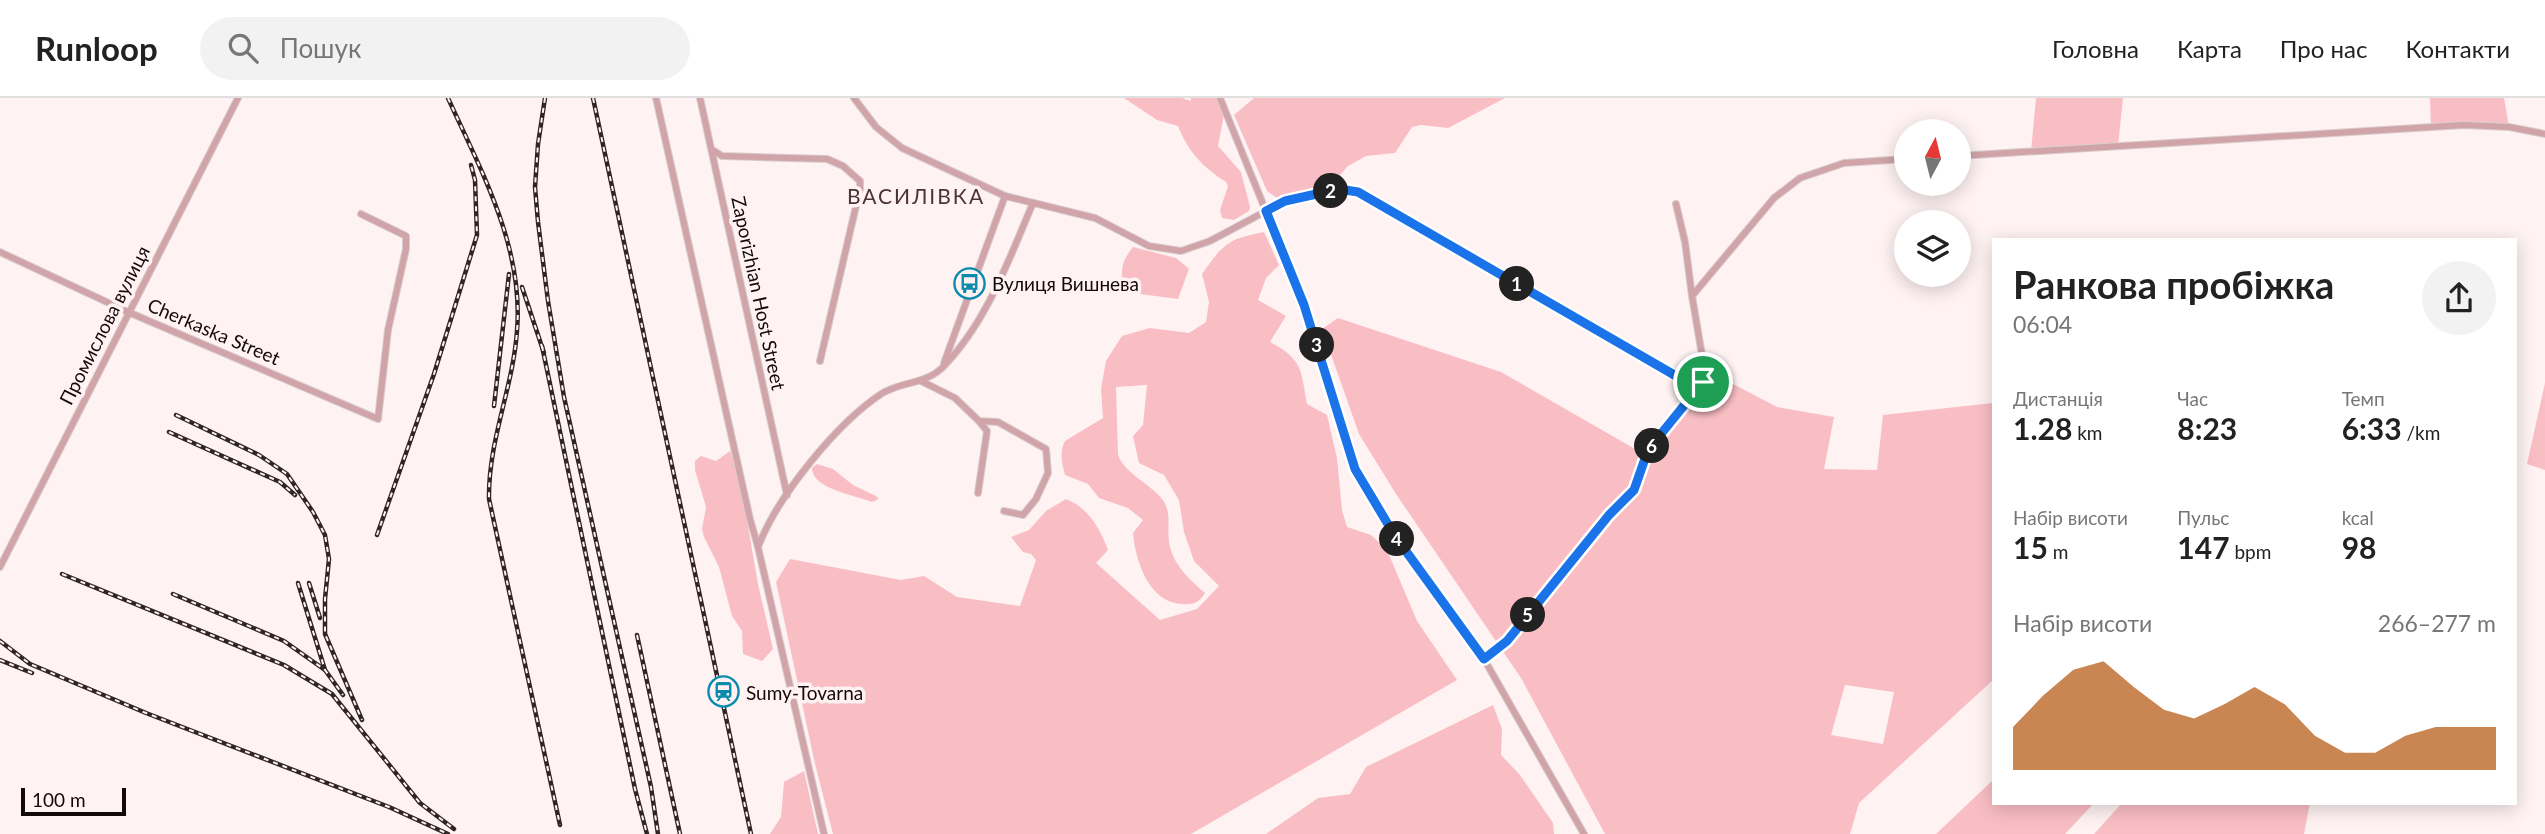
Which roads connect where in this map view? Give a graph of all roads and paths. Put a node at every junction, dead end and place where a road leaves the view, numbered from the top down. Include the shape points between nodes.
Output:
1 (237, 98) edge
2 (656, 98) edge
3 (701, 98) edge
4 (855, 98) edge
5 (1220, 98) edge
6 (2545, 134) edge
7 (713, 151) junction
8 (1971, 155) edge
9 (1894, 160) edge
10 (1005, 195) junction
11 (1033, 203) junction
12 (1676, 204) dead end
13 (1266, 211) junction
14 (361, 214) dead end
15 (0, 252) edge
16 (1692, 296) junction
17 (128, 312) junction
18 (820, 361) dead end
19 (942, 368) junction
20 (921, 381) junction
21 (1703, 382) junction
22 (979, 421) junction
23 (978, 493) dead end
24 (788, 495) junction
25 (1004, 511) dead end
26 (758, 547) junction
27 (0, 567) edge
28 (1484, 659) junction
29 (824, 834) edge
30 (1584, 834) edge

1 - 17 street, Промислова вулиця
2 - 26 street
3 - 7 street, Zaporizhian Host Street
4 - 10 street via 876,127 902,148
5 - 13 street
6 - 8 street via 2464,125
7 - 18 street via 722,156 827,159 860,181
7 - 24 street, Zaporizhian Host Street
9 - 16 street via 1844,163 1800,178 1774,198
10 - 11 street
10 - 19 street
11 - 13 street via 1095,218 1149,246 1181,251
11 - 19 street via 968,339
12 - 16 street
13 - 21 street via 1285,201 1339,189 1358,192 1683,380
13 - 28 street via 1304,305 1355,469 1395,536
14 - 17 street, Cherkaska Street via 406,236 388,330 378,419
15 - 17 street, Cherkaska Street
16 - 21 street
17 - 27 street, Промислова вулиця
19 - 20 street
20 - 22 street via 955,398
20 - 24 street via 894,387 859,411 823,448
21 - 28 street via 1648,450 1634,490 1507,641
22 - 23 street via 987,431
22 - 25 street via 998,422 1046,449 1048,473 1036,499 1023,515
24 - 26 street via 766,526
26 - 29 street
28 - 30 street

